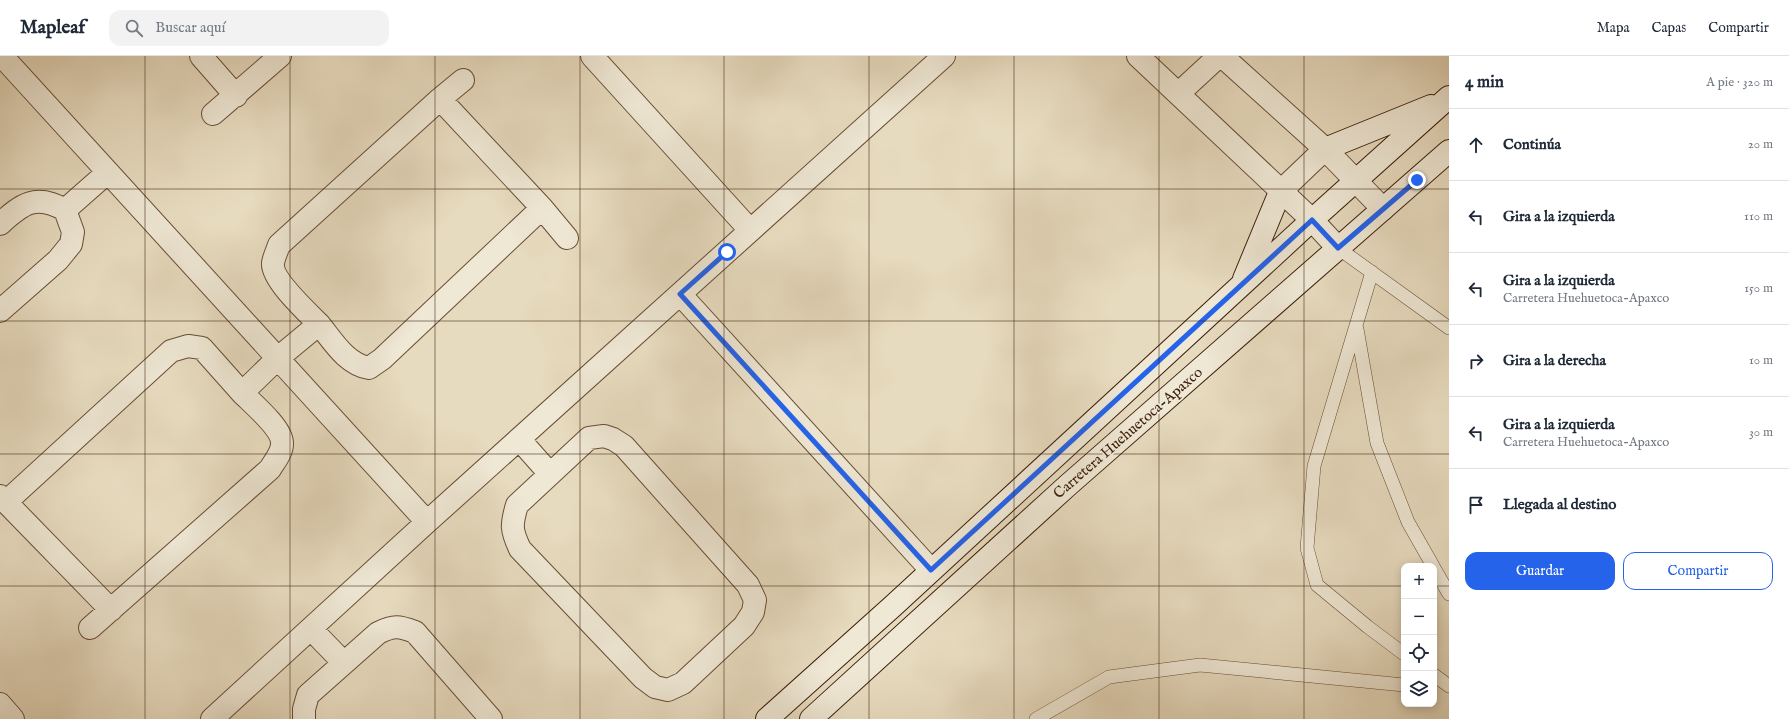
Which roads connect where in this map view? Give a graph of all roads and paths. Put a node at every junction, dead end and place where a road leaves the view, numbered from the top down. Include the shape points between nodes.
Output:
1 (2, 56) edge
2 (201, 56) edge
3 (280, 56) edge
4 (592, 56) edge
5 (944, 56) edge
6 (1138, 56) edge
7 (1220, 56) edge
8 (463, 80) dead end
9 (1179, 93) junction
10 (236, 96) junction
11 (440, 99) junction
12 (1447, 99) edge
13 (213, 114) dead end
14 (1325, 149) junction
15 (1449, 151) edge
16 (107, 173) junction
17 (1356, 180) junction
18 (1280, 192) junction
19 (542, 208) junction
20 (1383, 209) junction
21 (65, 210) junction
22 (1312, 220) junction
23 (0, 224) edge
24 (750, 230) junction
25 (566, 238) dead end
26 (1338, 248) junction
27 (1372, 272) junction
28 (1241, 286) junction
29 (680, 294) junction
30 (0, 311) edge
31 (319, 324) junction
32 (1356, 326) junction
33 (1449, 328) edge
34 (278, 358) junction
35 (242, 393) junction
36 (519, 439) junction
37 (550, 474) junction
38 (3, 499) edge
39 (427, 522) junction
40 (1432, 563) edge
41 (931, 570) junction
42 (1437, 572) edge
43 (1449, 594) edge
44 (111, 610) junction
45 (90, 628) dead end
46 (311, 629) junction
47 (1401, 652) edge
48 (344, 663) junction
49 (1437, 677) edge
50 (1401, 685) edge
51 (1449, 686) edge
52 (1437, 688) edge
53 (1449, 689) edge
54 (0, 704) edge
55 (13, 719) edge
56 (212, 719) edge
57 (304, 719) edge
58 (491, 719) edge
59 (767, 719) edge
60 (811, 719) edge
61 (1036, 719) edge

1 - 16 street
2 - 10 street
3 - 10 street
4 - 24 street
5 - 24 street
6 - 9 street
7 - 9 street
7 - 14 street
8 - 11 street
9 - 18 street
10 - 13 street
11 - 19 street
11 - 31 street via 279,245 273,264 276,275
12 - 14 street
12 - 17 street, Carretera Huehuetoca-Apaxco
14 - 17 street
14 - 18 street
15 - 20 street, Carretera Huehuetoca-Apaxco
16 - 21 street
16 - 34 street
17 - 20 street
17 - 22 street, Carretera Huehuetoca-Apaxco
18 - 22 street
18 - 28 street
19 - 25 street
19 - 31 street via 382,359 369,368 358,366 346,356
20 - 26 street, Carretera Huehuetoca-Apaxco
21 - 23 street via 52,202 37,201 18,207
21 - 30 street via 73,232 71,244 58,260
22 - 26 street
22 - 28 street, Carretera Huehuetoca-Apaxco
24 - 29 street
26 - 27 lane
26 - 60 street, Carretera Huehuetoca-Apaxco via 1067,486
27 - 32 lane
27 - 33 lane
28 - 41 street, Carretera Huehuetoca-Apaxco
29 - 36 street
29 - 41 street
31 - 34 street
32 - 40 lane via 1377,443 1408,522
32 - 47 lane via 1314,466 1307,548 1317,585
34 - 35 street
34 - 39 street
35 - 38 street via 202,348 188,346 171,351
35 - 44 street via 279,432 282,444 278,457 270,469
36 - 37 street
36 - 39 street
37 - 37 street via 517,505 513,533 520,549 643,678 655,687 668,690 683,683 744,626 753,612 755,600 748,585 624,446 613,439 604,436 589,438
38 - 44 street
39 - 46 street
41 - 59 street, Carretera Huehuetoca-Apaxco
42 - 43 lane
44 - 45 street
46 - 48 street
46 - 56 street
48 - 57 street via 308,695
48 - 58 street via 378,633 391,626 402,627 415,632
49 - 51 lane
50 - 61 lane via 1200,665 1109,676
52 - 53 lane
54 - 55 street

